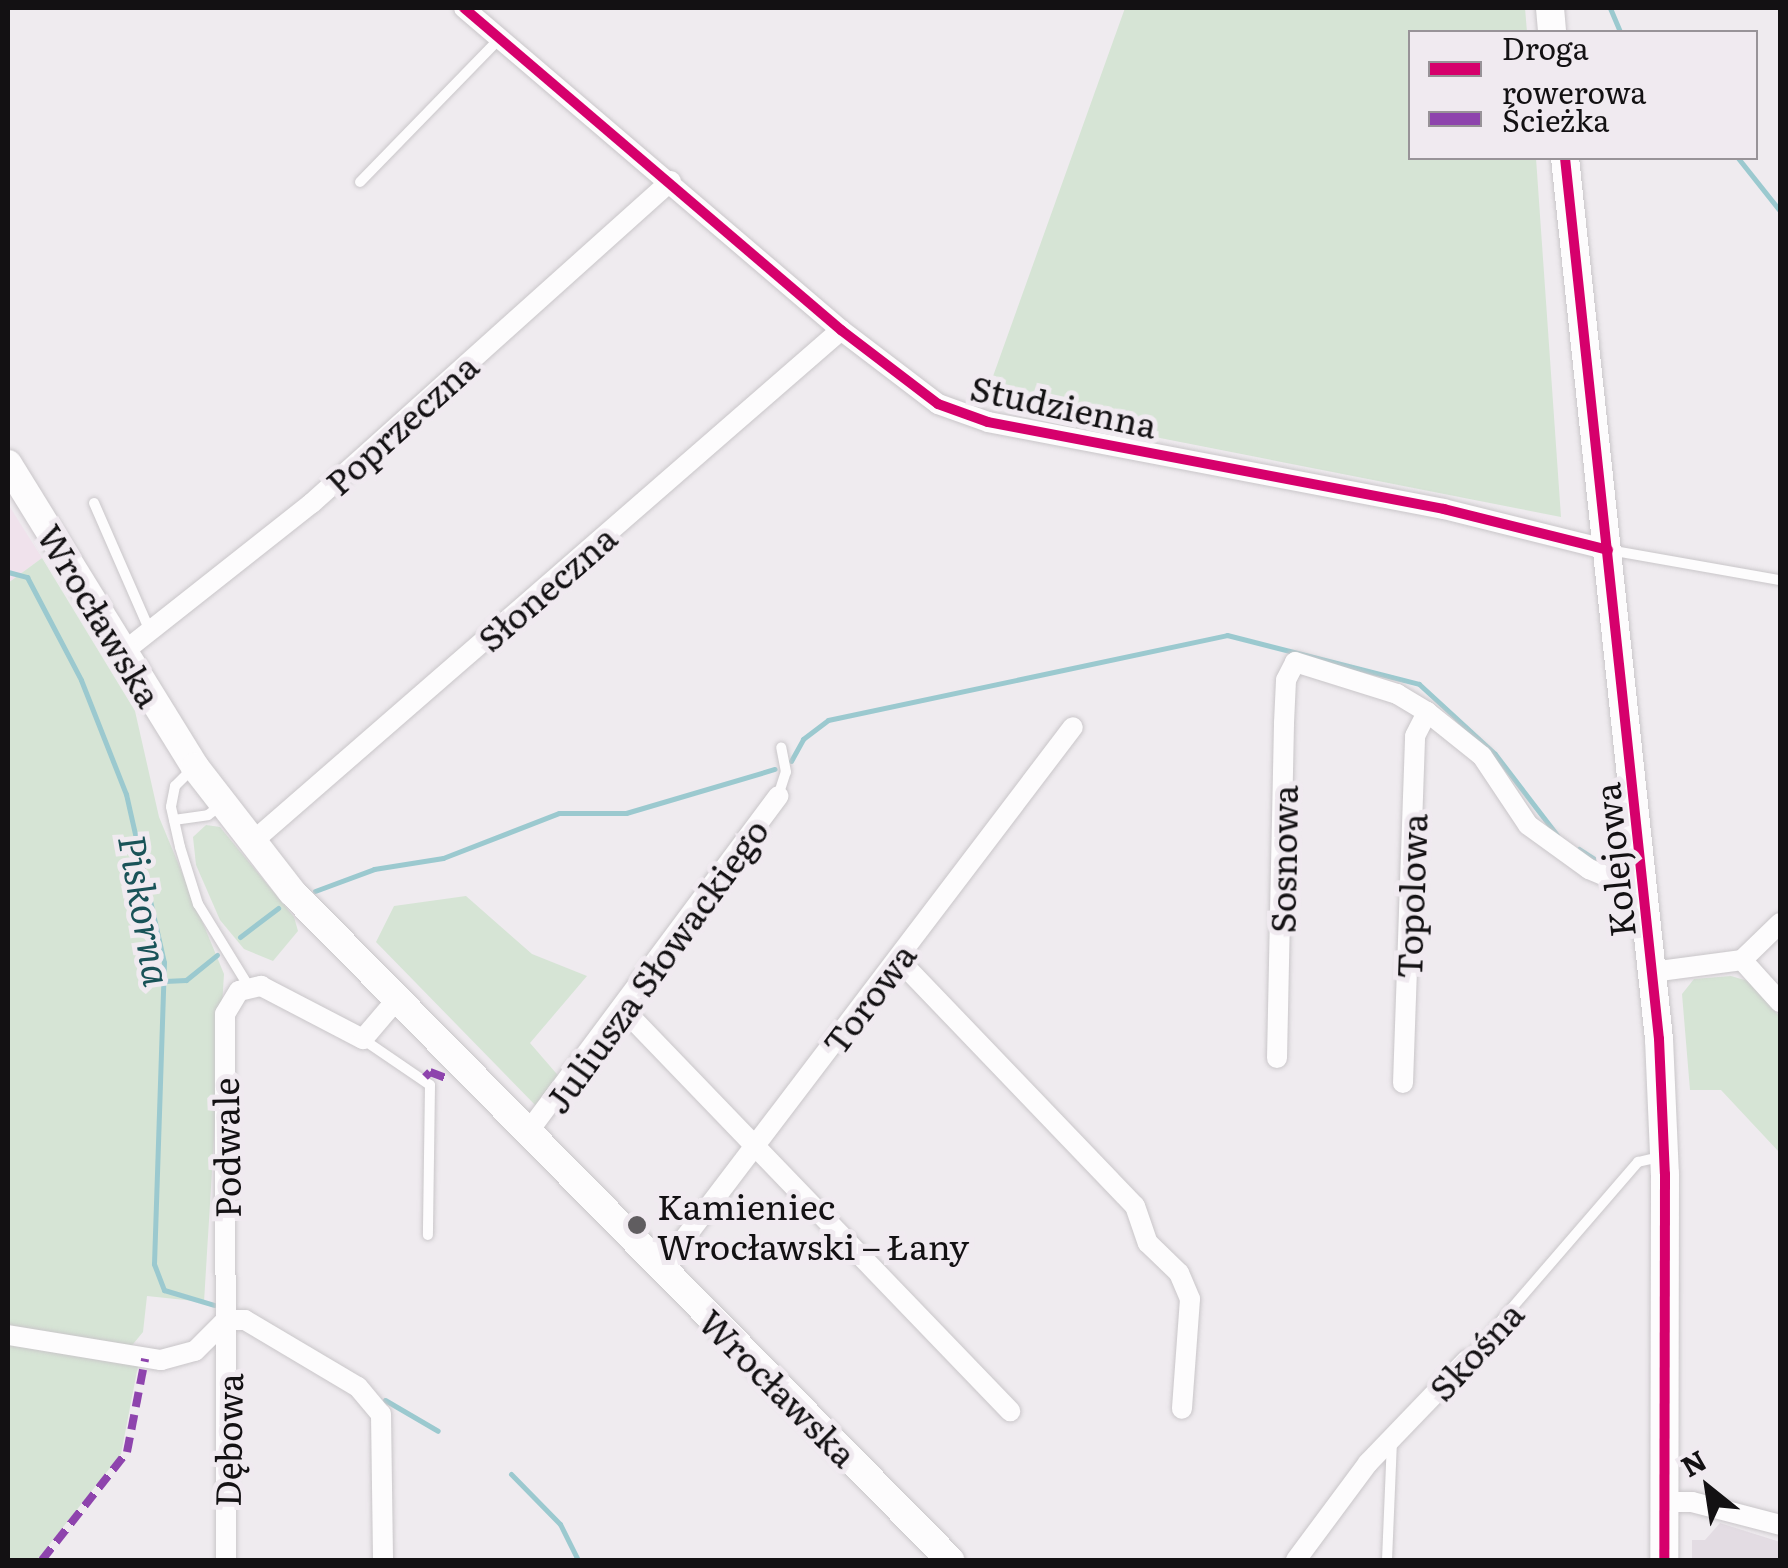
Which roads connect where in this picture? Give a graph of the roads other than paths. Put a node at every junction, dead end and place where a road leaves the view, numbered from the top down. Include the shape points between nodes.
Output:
1 (464, 8) edge
2 (500, 38) junction
3 (1566, 160) edge
4 (670, 181) junction
5 (360, 182) dead end
6 (841, 330) junction
7 (8, 464) edge
8 (94, 503) dead end
9 (1608, 550) junction
10 (1780, 580) edge
11 (150, 632) junction
12 (122, 653) junction
13 (1428, 712) junction
14 (1072, 727) dead end
15 (781, 746) dead end
16 (195, 767) junction
17 (778, 796) joint
18 (221, 805) junction
19 (174, 820) junction
20 (250, 844) junction
21 (1642, 874) junction
22 (1780, 923) edge
23 (898, 959) junction
24 (1742, 960) junction
25 (1652, 972) junction
26 (249, 987) junction
27 (397, 999) junction
28 (1780, 1002) edge
29 (624, 1010) junction
30 (363, 1039) junction
31 (1277, 1058) dead end
32 (1402, 1083) dead end
33 (528, 1132) junction
34 (755, 1149) junction
35 (1664, 1156) junction
36 (428, 1235) dead end
37 (662, 1268) junction
38 (226, 1320) junction
39 (8, 1335) edge
40 (1467, 1360) joint
41 (1182, 1410) dead end
42 (1010, 1411) dead end
43 (1392, 1435) junction
44 (1664, 1502) junction
45 (1780, 1525) edge
46 (226, 1560) edge
47 (382, 1560) edge
48 (950, 1560) edge
49 (1296, 1560) edge
50 (1387, 1560) edge
51 (1664, 1560) edge

1 - 2 street, Studzienna
2 - 4 street, Studzienna
2 - 5 lane
3 - 9 main road, Kolejowa
4 - 6 street, Studzienna
4 - 11 street, Poprzeczna via 312,503
6 - 9 street, Studzienna via 938,404 988,422 1444,509
6 - 20 street, Słoneczna
7 - 12 main road, Wrocławska
8 - 11 lane
9 - 10 lane
9 - 21 main road, Kolejowa
11 - 12 street, Poprzeczna
12 - 16 main road, Wrocławska
13 - 21 street via 1482,756 1528,825 1589,869 1610,878
13 - 31 street, Sosnowa via 1397,694 1295,662 1286,694
13 - 32 street, Topolowa via 1415,736
14 - 23 street, Torowa
15 - 17 lane via 786,772
16 - 18 main road, Wrocławska
16 - 19 lane via 175,786
17 - 29 street, Juliusza Słowackiego
18 - 19 lane via 208,815
18 - 20 main road, Wrocławska
19 - 26 lane via 198,904
20 - 27 main road, Wrocławska
21 - 25 main road, Kolejowa
22 - 24 street
23 - 34 street, Torowa
23 - 41 street via 1135,1206 1148,1243 1179,1272 1190,1299
24 - 25 street
24 - 28 street
25 - 35 main road, Kolejowa
26 - 30 street via 278,993
26 - 38 street, Podwale via 226,1014
27 - 30 street
27 - 33 main road, Wrocławska
29 - 33 street, Juliusza Słowackiego
29 - 34 street
30 - 36 lane via 430,1085
33 - 37 main road, Wrocławska
34 - 37 street, Torowa
34 - 42 street
35 - 40 lane, Skośna via 1638,1162
35 - 44 main road, Kolejowa
37 - 48 main road, Wrocławska
38 - 39 street via 194,1351 145,1359
38 - 46 street, Dębowa
38 - 47 street via 244,1320 377,1403
40 - 43 street, Skośna
43 - 49 street, Skośna
43 - 50 lane
44 - 45 street via 1692,1502
44 - 51 main road, Kolejowa

